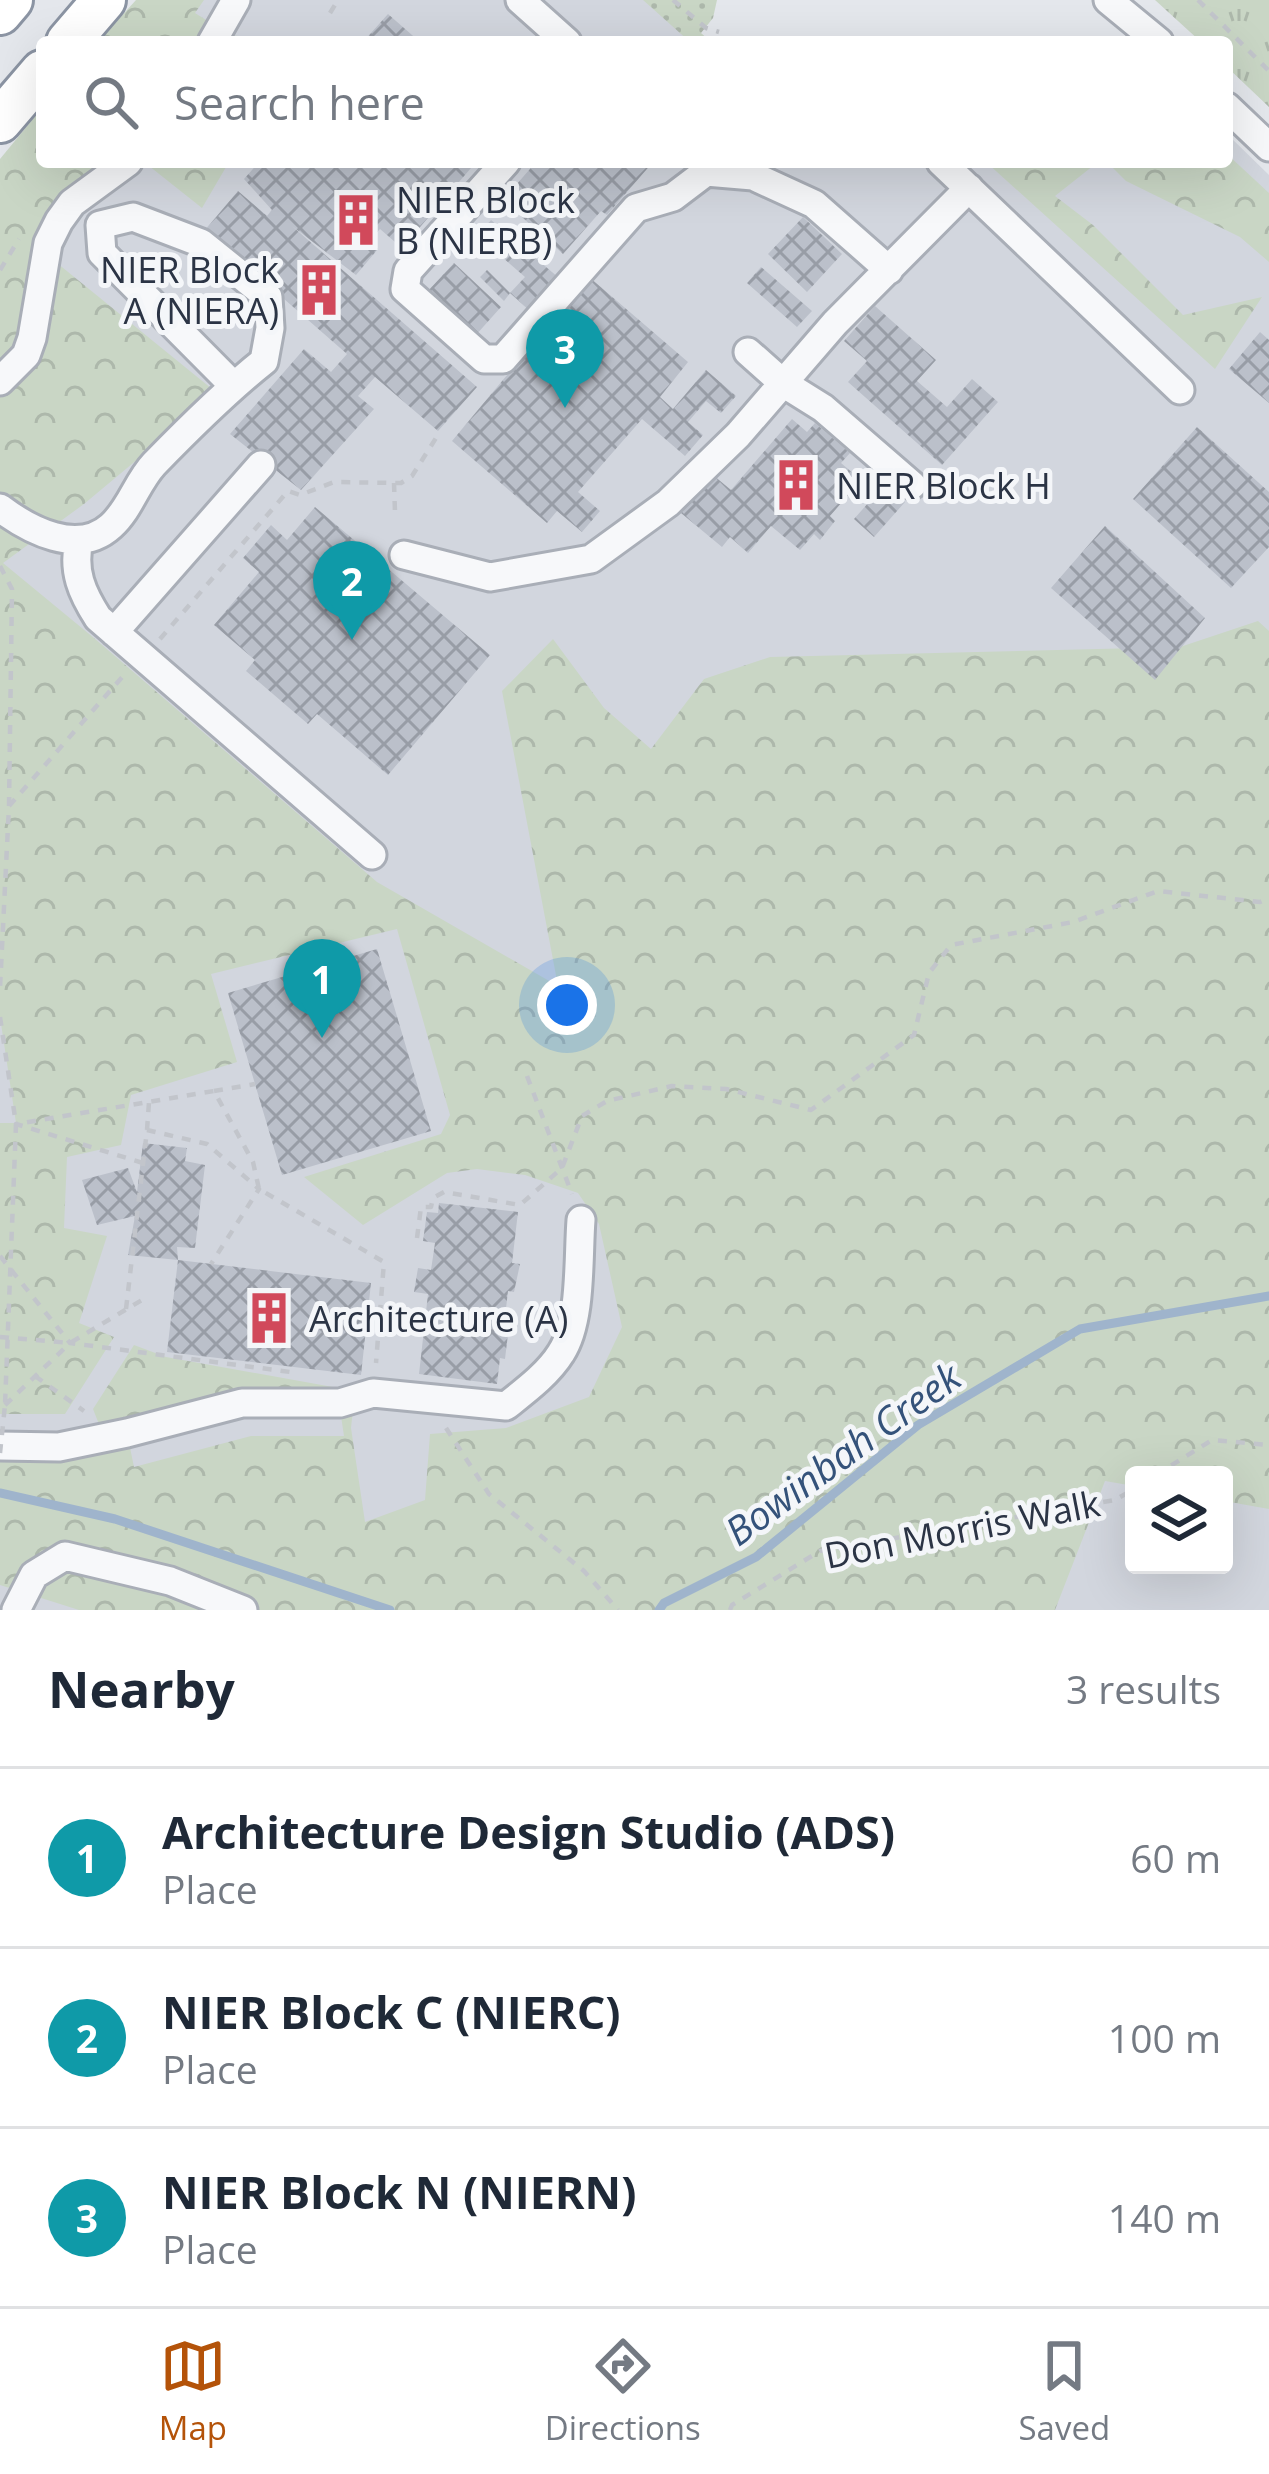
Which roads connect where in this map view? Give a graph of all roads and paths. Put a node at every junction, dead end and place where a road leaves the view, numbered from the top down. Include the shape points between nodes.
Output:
1 (11, 0) edge
2 (104, 0) edge
3 (236, 0) edge
4 (338, 0) edge
5 (520, 0) edge
6 (673, 0) edge
7 (1108, 0) edge
8 (1198, 0) edge
9 (0, 13) edge
10 (330, 13) dead end
11 (719, 32) dead end
12 (73, 36) edge
13 (215, 36) edge
14 (560, 36) edge
15 (1153, 36) edge
16 (1269, 70) edge
17 (36, 79) edge
18 (1233, 113) edge
19 (0, 121) edge
20 (1269, 147) edge
21 (120, 168) edge
22 (501, 168) edge
23 (947, 168) edge
24 (969, 188) junction
25 (889, 270) junction
26 (748, 352) dead end
27 (0, 381) edge
28 (783, 383) junction
29 (233, 386) junction
30 (1180, 390) dead end
31 (436, 438) dead end
32 (261, 465) dead end
33 (394, 483) junction
34 (912, 485) dead end
35 (0, 508) edge
36 (395, 512) dead end
37 (79, 542) junction
38 (404, 555) dead end
39 (0, 566) edge
40 (114, 632) junction
41 (156, 644) dead end
42 (132, 666) dead end
43 (9, 806) junction
44 (372, 855) dead end
45 (1269, 898) edge
46 (0, 988) edge
47 (0, 1017) edge
48 (527, 1076) dead end
49 (255, 1084) dead end
50 (214, 1091) junction
51 (149, 1102) junction
52 (16, 1124) junction
53 (147, 1130) junction
54 (143, 1163) junction
55 (562, 1168) junction
56 (260, 1189) junction
57 (581, 1220) joint
58 (417, 1238) dead end
59 (0, 1256) edge
60 (212, 1264) dead end
61 (12, 1274) junction
62 (142, 1300) dead end
63 (126, 1309) junction
64 (0, 1337) edge
65 (9, 1337) junction
66 (70, 1343) junction
67 (306, 1374) dead end
68 (35, 1376) junction
69 (373, 1393) junction
70 (429, 1400) junction
71 (5, 1405) junction
72 (116, 1436) junction
73 (1269, 1444) edge
74 (0, 1450) edge
75 (1170, 1466) edge
76 (1125, 1494) edge
77 (16, 1610) edge
78 (243, 1610) edge
79 (618, 1610) edge
80 (730, 1610) edge

1 - 9 highway
2 - 12 highway
3 - 13 street
4 - 10 path
5 - 14 street
6 - 11 path
7 - 15 street
8 - 16 path
17 - 19 highway
18 - 20 street
21 - 27 street via 58,221 26,355
22 - 25 street via 408,271 405,289 484,359 503,359 636,208 673,197 706,172 753,176 814,204
23 - 24 street
24 - 25 street
24 - 30 street
25 - 28 street
26 - 28 street
28 - 34 street
28 - 38 street via 668,503 591,559 490,578
29 - 29 street via 264,361 268,297 201,243 133,217 100,225 102,254
29 - 37 street via 148,470 109,529
31 - 33 path via 412,476
32 - 40 street
33 - 36 path
33 - 41 path via 288,490
35 - 37 street via 44,534
37 - 40 street via 74,560 82,593
39 - 43 path via 12,589
40 - 44 street
42 - 43 path
43 - 46 path
45 - 55 path via 1158,891 1073,922 951,946 929,973 914,1035 811,1110 726,1089 672,1086 582,1116
47 - 52 path
48 - 55 path
49 - 50 path
50 - 51 path
50 - 56 path
51 - 52 path
51 - 53 path
52 - 54 path
52 - 61 path
53 - 54 path
53 - 56 path via 207,1144
54 - 63 path
55 - 57 path
55 - 58 path via 520,1204 444,1192 422,1207
56 - 60 path
56 - 69 path via 384,1262
57 - 70 street via 573,1324 562,1352 506,1406
59 - 61 path
61 - 65 path
61 - 66 path
62 - 63 path
63 - 66 path
64 - 65 path
65 - 66 path
65 - 71 path
66 - 67 path
66 - 68 path
68 - 71 path
68 - 72 path
69 - 70 street
69 - 72 street via 340,1403 242,1403
70 - 79 path via 489,1494 584,1571
71 - 74 path, bridge
72 - 74 street
73 - 75 path via 1212,1440
76 - 80 path, Don Morris Walk via 820,1551
77 - 78 street via 34,1575 65,1556 170,1581

